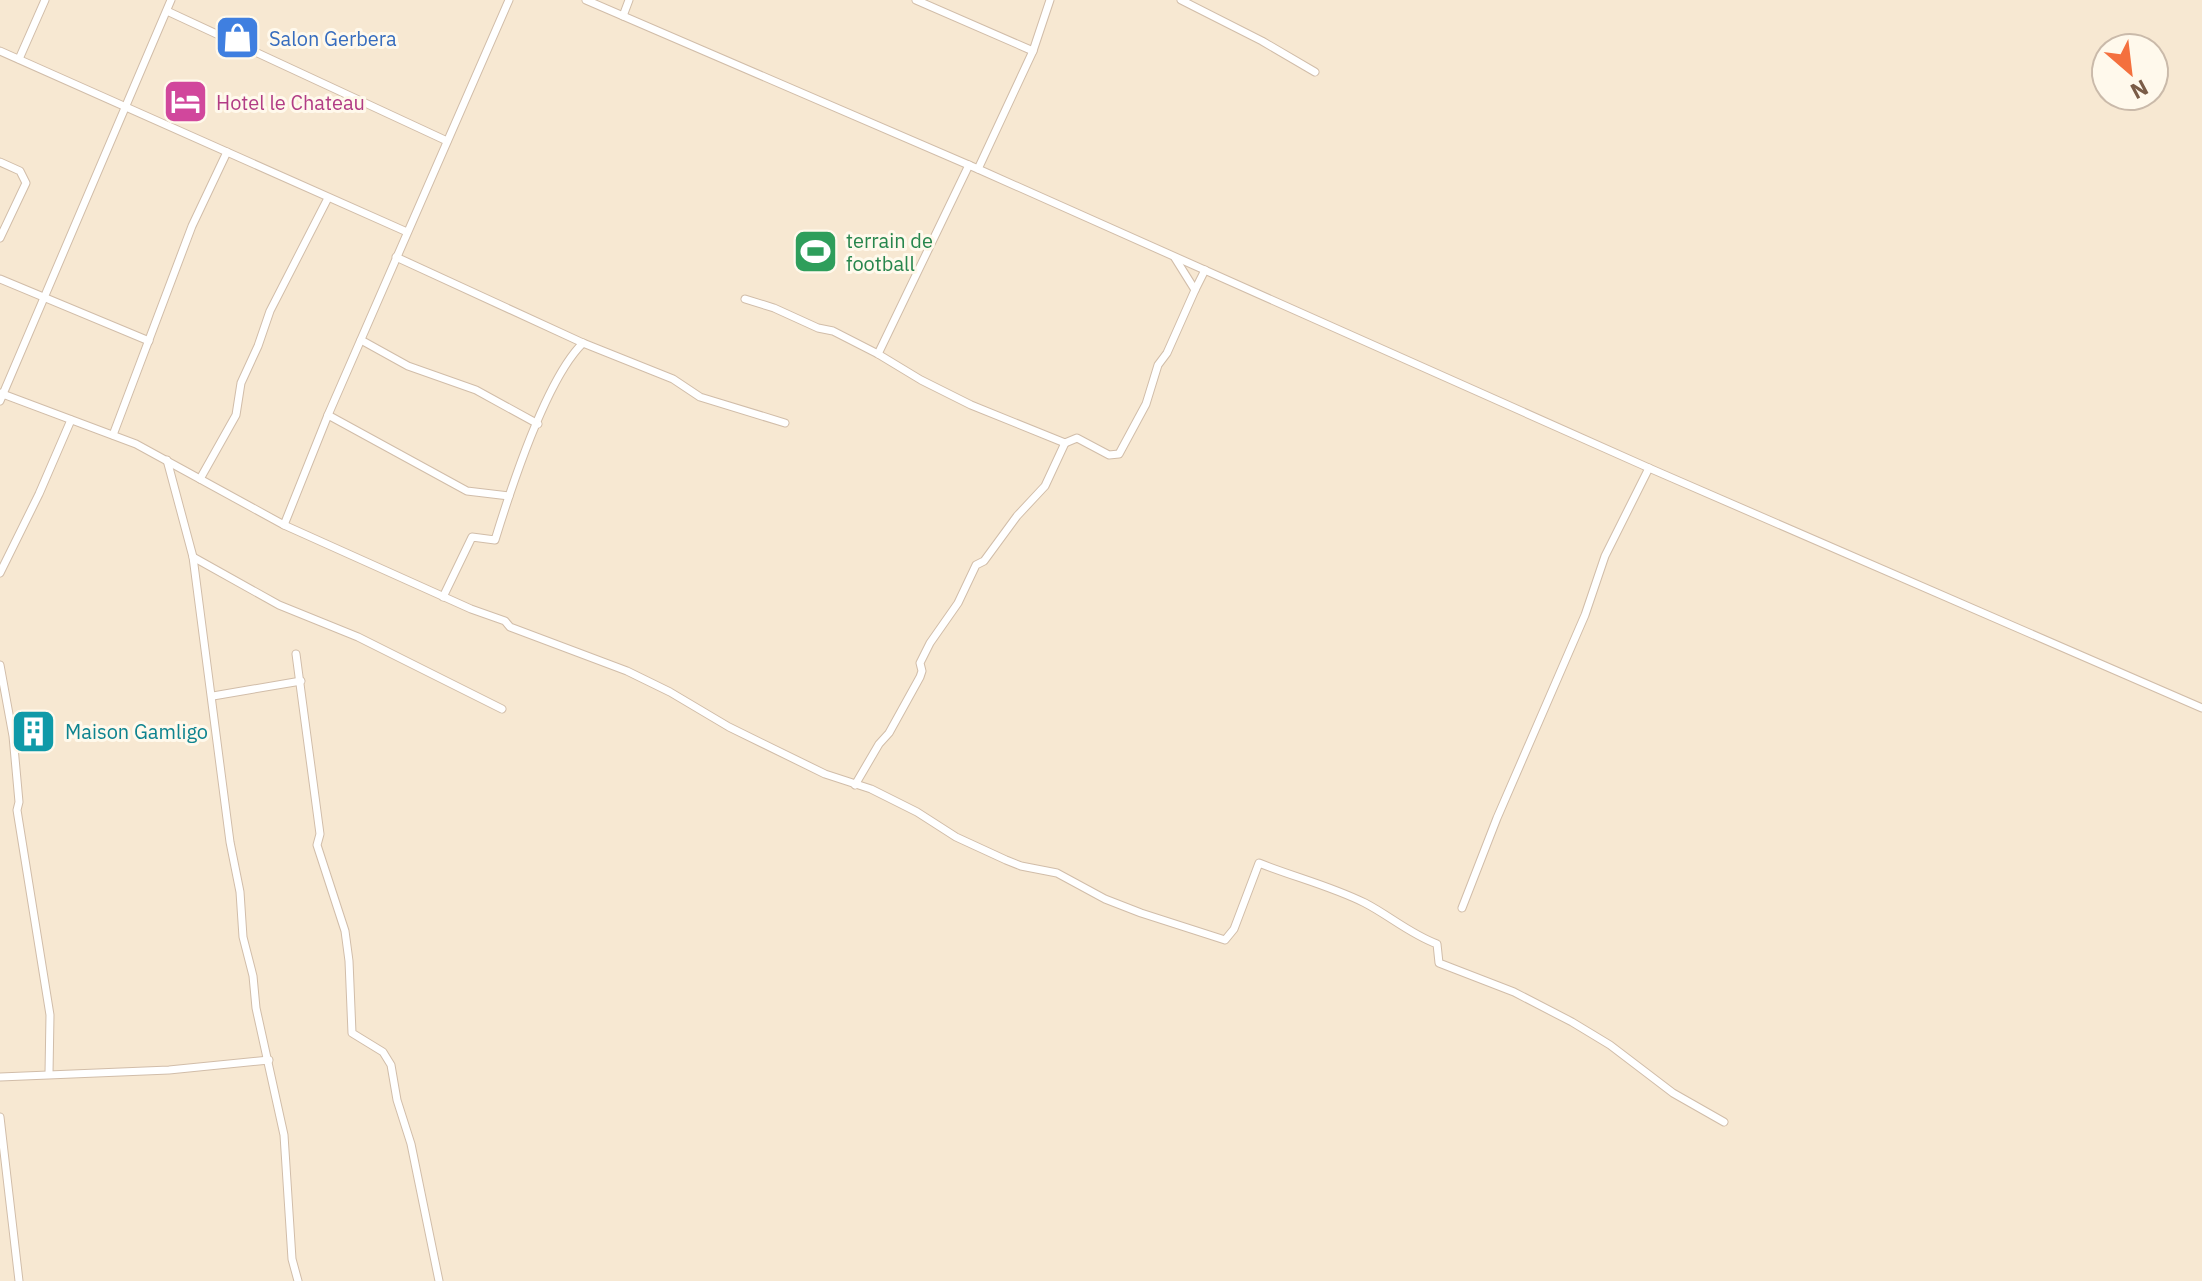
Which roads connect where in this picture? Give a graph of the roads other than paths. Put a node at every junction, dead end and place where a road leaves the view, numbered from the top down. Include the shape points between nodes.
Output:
1 (45, 0) edge
2 (171, 0) edge
3 (509, 0) edge
4 (586, 0) edge
5 (629, 0) edge
6 (916, 0) edge
7 (1050, 0) edge
8 (1181, 0) edge
9 (167, 11) junction
10 (623, 16) junction
11 (0, 51) edge
12 (1033, 51) junction
13 (19, 59) junction
14 (1315, 72) dead end
15 (125, 106) junction
16 (447, 141) junction
17 (227, 152) junction
18 (0, 162) edge
19 (969, 165) junction
20 (978, 169) junction
21 (328, 198) junction
22 (407, 232) junction
23 (0, 238) edge
24 (1174, 256) junction
25 (396, 257) junction
26 (1205, 270) junction
27 (0, 279) edge
28 (1195, 290) junction
29 (43, 297) junction
30 (745, 299) dead end
31 (361, 340) junction
32 (149, 341) junction
33 (583, 343) junction
34 (878, 354) junction
35 (1, 396) edge
36 (328, 415) junction
37 (71, 420) junction
38 (785, 423) dead end
39 (538, 424) junction
40 (113, 435) junction
41 (1065, 443) junction
42 (167, 460) junction
43 (1649, 468) junction
44 (200, 479) junction
45 (509, 496) junction
46 (284, 525) junction
47 (193, 557) junction
48 (0, 573) edge
49 (443, 597) junction
50 (296, 654) dead end
51 (0, 665) edge
52 (301, 681) junction
53 (213, 696) junction
54 (2202, 708) edge
55 (502, 709) dead end
56 (855, 785) junction
57 (1462, 908) dead end
58 (269, 1060) junction
59 (49, 1073) junction
60 (0, 1077) edge
61 (0, 1117) edge
62 (1724, 1122) dead end
63 (19, 1281) edge
64 (298, 1281) edge
65 (439, 1281) edge

1 - 13 street
2 - 9 street
3 - 16 street
4 - 10 street
5 - 10 street
6 - 12 street
7 - 12 street
8 - 14 street
9 - 15 street
9 - 16 street
10 - 19 street
11 - 13 street
12 - 20 street
13 - 15 street
15 - 17 street
15 - 29 street
16 - 22 street
17 - 21 street
17 - 32 street via 192,226
18 - 23 street via 20,171 26,183
19 - 20 street
19 - 34 street
20 - 24 street
21 - 22 street
21 - 44 street via 270,311 241,383 236,415
22 - 25 street
24 - 26 street
24 - 28 street
25 - 31 street
25 - 33 street
26 - 28 street
26 - 43 street
27 - 29 street
28 - 41 street via 1119,454 1109,455 1077,438
29 - 32 street
29 - 35 street
30 - 34 street via 833,331
31 - 36 street
31 - 39 street via 408,366 476,390
32 - 40 street
33 - 38 street via 673,379 700,397
33 - 39 street via 568,358
34 - 41 street via 971,405
35 - 37 street
36 - 45 street via 467,491
36 - 46 street
37 - 40 street
37 - 48 street
39 - 45 street
40 - 42 street
41 - 56 street via 1045,486 976,565 930,643 897,720
42 - 44 street
42 - 47 street
43 - 54 street
43 - 57 street via 1605,556
44 - 46 street
45 - 49 street via 495,540 472,537
46 - 49 street
47 - 53 street
47 - 55 street via 279,605 358,637
49 - 56 street via 627,671 729,727
50 - 52 street
51 - 59 street via 50,1015
52 - 53 street
52 - 65 street via 320,834 317,845 345,931 352,1033 383,1052 391,1065
53 - 58 street via 243,937
56 - 62 street via 1006,860 1057,873 1105,899 1225,940 1259,863 1317,882 1437,944 1439,963 1572,1022
58 - 59 street via 169,1070
58 - 64 street via 284,1135
59 - 60 street
61 - 63 street

